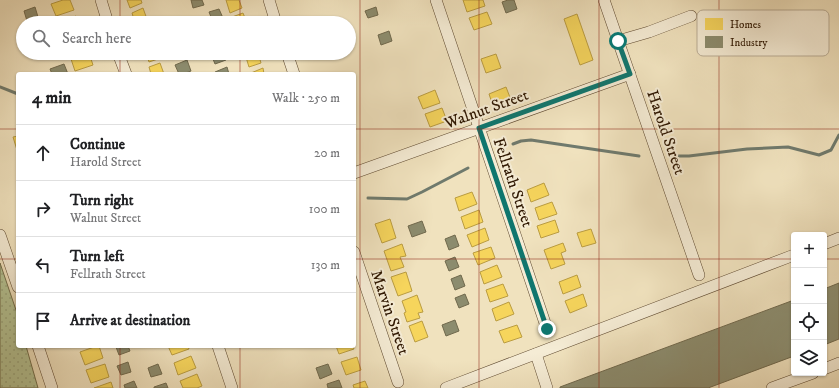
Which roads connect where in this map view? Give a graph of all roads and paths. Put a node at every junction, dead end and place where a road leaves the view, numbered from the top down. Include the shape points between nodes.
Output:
1 (100, 0) edge
2 (269, 0) edge
3 (436, 0) edge
4 (604, 0) edge
5 (106, 16) edge
6 (274, 16) edge
7 (691, 16) dead end
8 (618, 41) junction
9 (121, 60) edge
10 (289, 60) edge
11 (125, 72) edge
12 (293, 72) edge
13 (630, 74) junction
14 (479, 128) junction
15 (356, 172) edge
16 (0, 235) edge
17 (839, 238) edge
18 (827, 243) edge
19 (791, 256) edge
20 (356, 258) edge
21 (699, 275) dead end
22 (16, 281) edge
23 (547, 329) dead end
24 (39, 348) edge
25 (219, 348) edge
26 (536, 354) junction
27 (839, 363) edge
28 (827, 368) edge
29 (805, 376) edge
30 (398, 382) dead end
31 (52, 388) edge
32 (232, 388) edge
33 (446, 388) edge
34 (547, 388) edge
35 (772, 388) edge

1 - 5 street
2 - 6 street
3 - 14 street, Fellrath Street
4 - 8 street, Harold Street
7 - 8 street
8 - 13 street, Harold Street
9 - 11 street
10 - 12 street
13 - 14 street, Walnut Street
13 - 21 street, Harold Street
14 - 15 street, Walnut Street
14 - 23 street, Fellrath Street
16 - 22 street
17 - 18 street
19 - 26 street
20 - 30 street, Marvin Street
24 - 31 street
25 - 32 street
26 - 33 street
26 - 34 street
27 - 28 street
29 - 35 street

